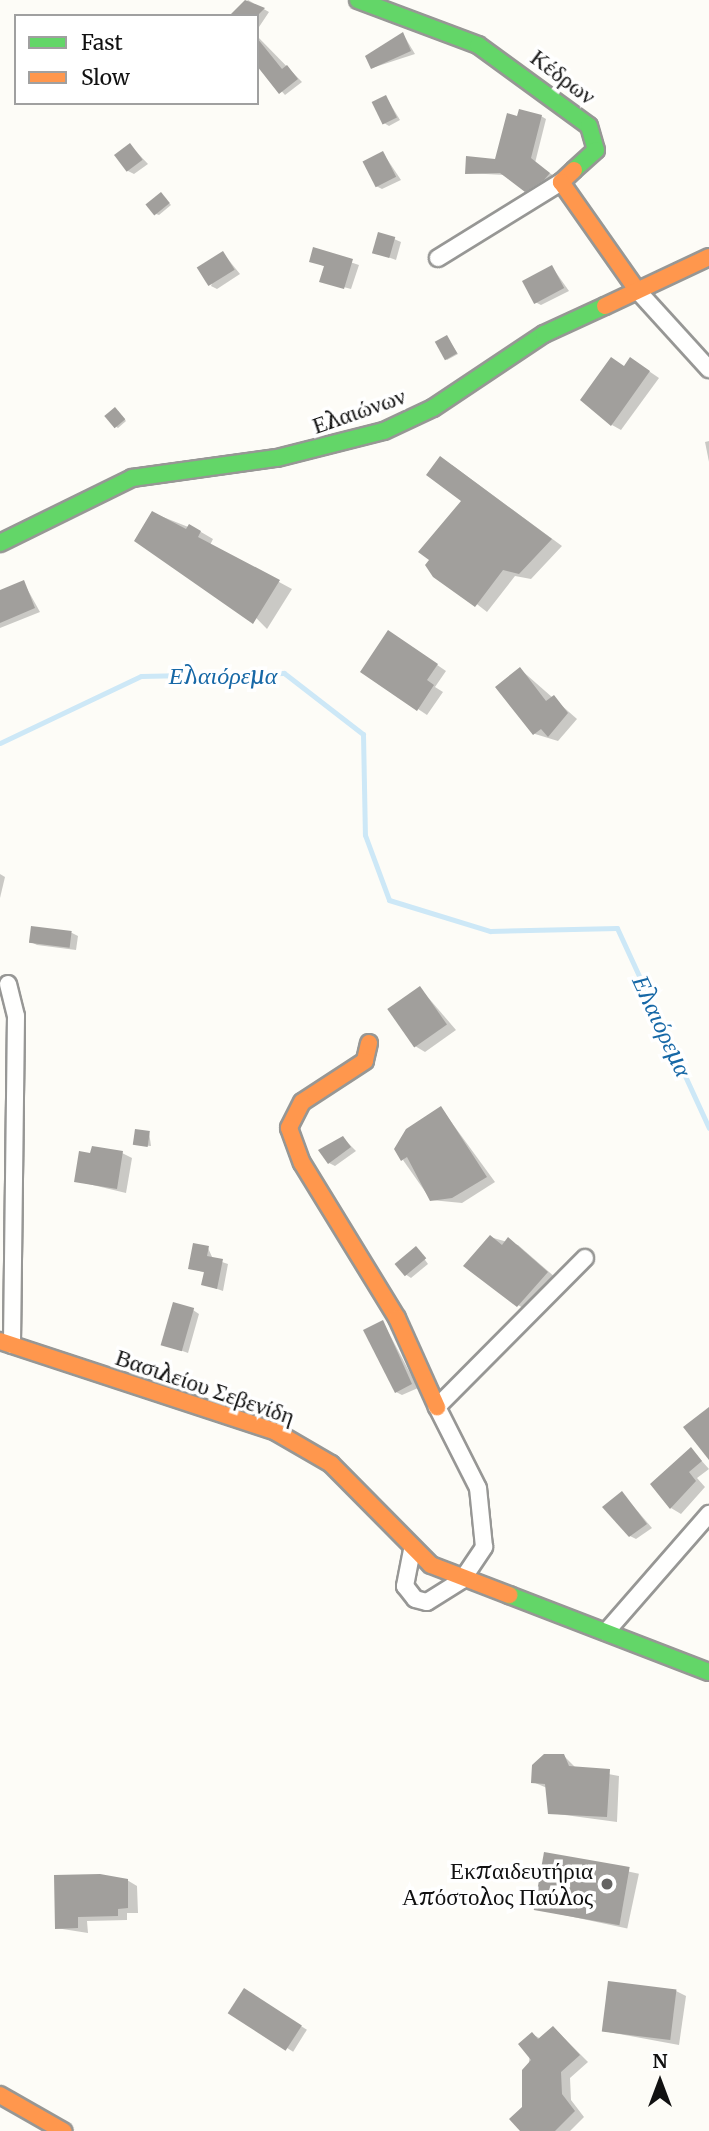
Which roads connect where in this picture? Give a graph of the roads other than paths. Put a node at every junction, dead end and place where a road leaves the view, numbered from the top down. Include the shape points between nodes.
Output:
1 (358, 0) edge
2 (561, 182) junction
3 (709, 257) edge
4 (438, 258) dead end
5 (637, 290) junction
6 (709, 369) edge
7 (0, 543) edge
8 (9, 984) dead end
9 (369, 1043) dead end
10 (584, 1258) dead end
11 (6, 1343) edge
12 (437, 1408) junction
13 (709, 1514) edge
14 (412, 1550) junction
15 (462, 1580) junction
16 (607, 1632) junction
17 (709, 1672) edge
18 (0, 2095) edge
19 (63, 2131) edge

1 - 2 street, Κέδρων via 478,45 589,126 596,150
2 - 4 street
2 - 5 street
3 - 5 street, Ελαιώνων
5 - 6 street
5 - 7 street, Ελαιώνων via 544,334 433,408 384,431 277,458 132,478
8 - 11 street via 16,1016
9 - 12 street via 365,1061 302,1102 289,1128 302,1163 397,1318
10 - 12 street
11 - 14 street, Βασιλείου Σεβενίδη via 290,1438 359,1490
12 - 15 street via 478,1488 484,1520 484,1547
13 - 16 street via 653,1586
14 - 15 street, Βασιλείου Σεβενίδη
14 - 15 street via 404,1580 415,1599 434,1600
15 - 16 street, Βασιλείου Σεβενίδη
16 - 17 street, Βασιλείου Σεβενίδη
18 - 19 street

